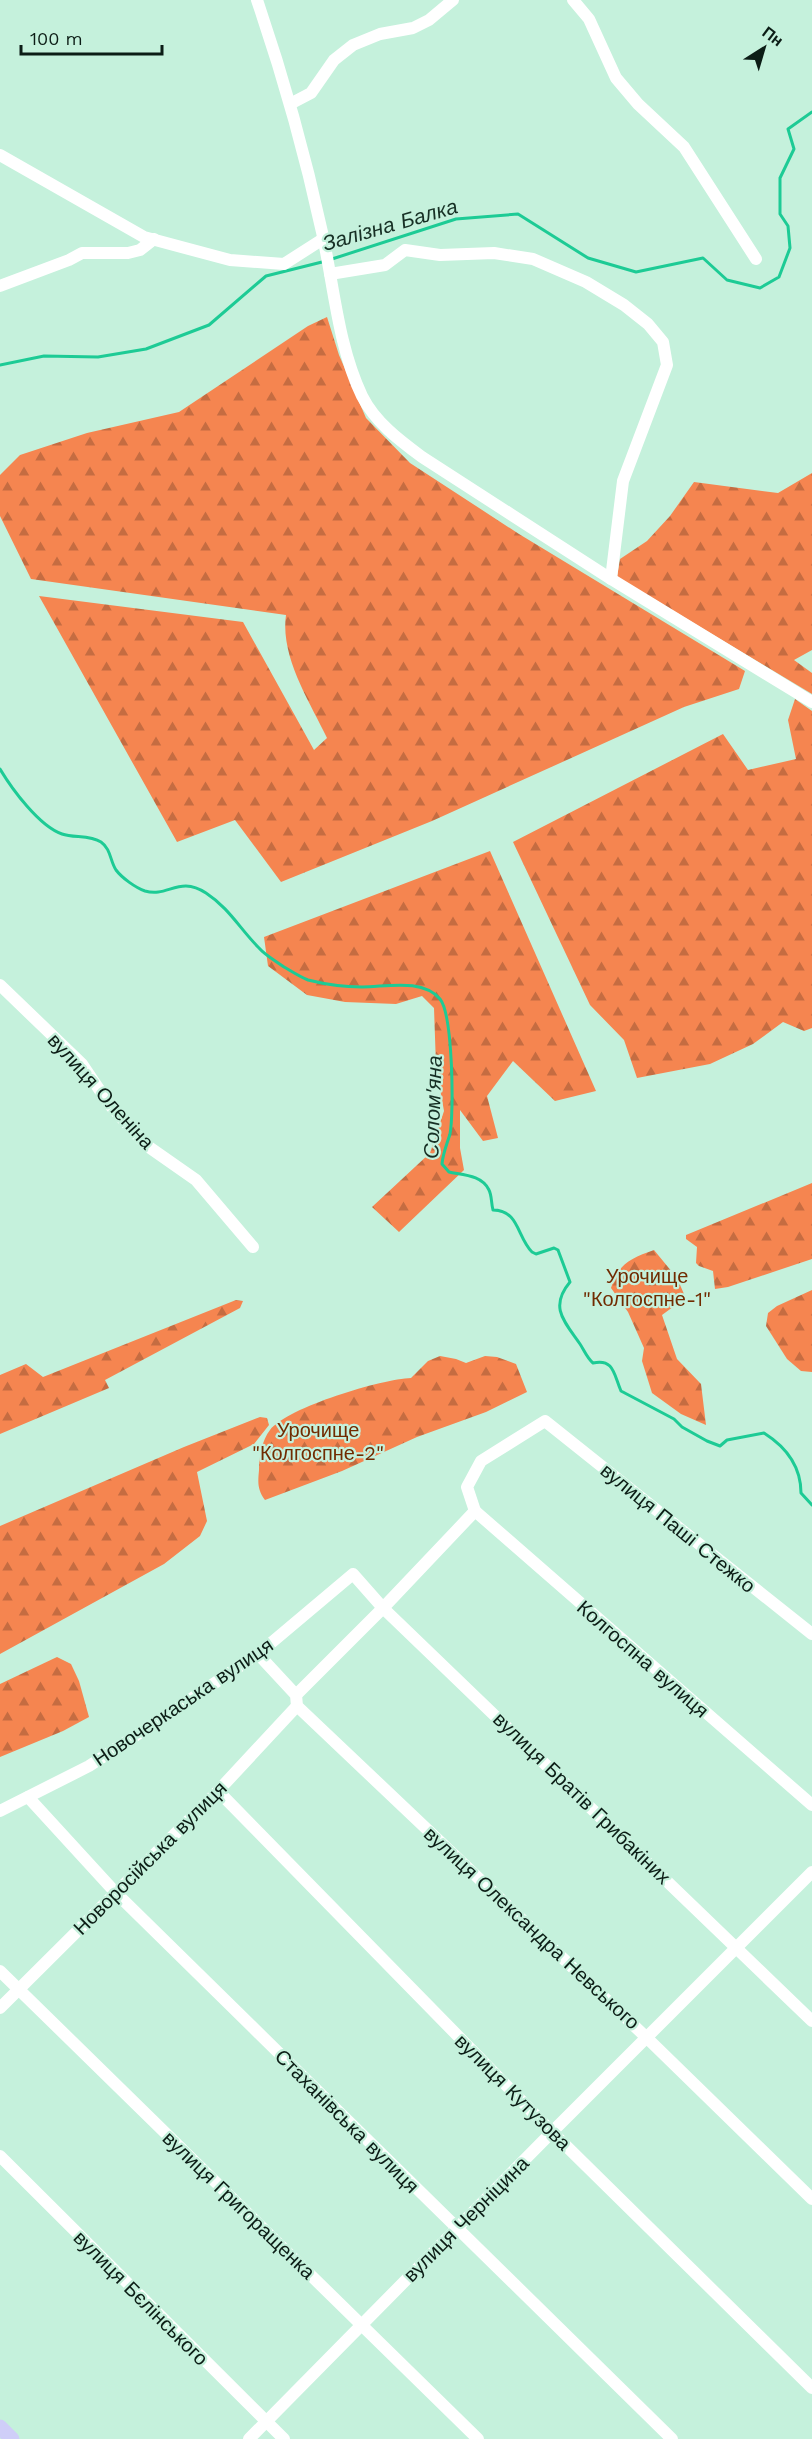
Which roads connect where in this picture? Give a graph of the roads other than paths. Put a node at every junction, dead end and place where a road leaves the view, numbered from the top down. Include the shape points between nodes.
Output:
1 (257, 0) edge
2 (453, 0) edge
3 (573, 0) edge
4 (290, 104) junction
5 (0, 155) edge
6 (154, 239) junction
7 (324, 240) junction
8 (756, 259) dead end
9 (329, 271) junction
10 (0, 286) edge
11 (611, 579) junction
12 (812, 702) edge
13 (0, 984) edge
14 (253, 1247) dead end
15 (475, 1511) junction
16 (353, 1574) joint
17 (383, 1608) junction
18 (812, 1635) edge
19 (258, 1654) junction
20 (297, 1701) junction
21 (218, 1791) junction
22 (28, 1797) junction
23 (812, 1805) edge
24 (0, 1811) edge
25 (812, 1872) edge
26 (115, 1892) junction
27 (737, 1948) junction
28 (0, 1971) edge
29 (18, 1989) junction
30 (0, 2007) edge
31 (812, 2021) edge
32 (646, 2037) junction
33 (552, 2132) junction
34 (0, 2156) edge
35 (812, 2199) edge
36 (457, 2229) junction
37 (361, 2324) junction
38 (812, 2388) edge
39 (267, 2422) junction
40 (0, 2427) edge
41 (12, 2439) edge
42 (249, 2439) edge
43 (284, 2439) edge
44 (478, 2439) edge
45 (672, 2439) edge

1 - 4 street
2 - 4 street via 413,28 380,34 353,45 334,60 311,93
3 - 8 street via 589,19 616,78 684,147
4 - 7 street
5 - 6 street via 144,237
6 - 7 street via 230,260 284,264
6 - 10 street via 140,250 128,253 82,253
7 - 9 street
9 - 11 street via 347,353 372,412 422,457
9 - 11 street via 385,266 405,250 440,255 494,253 533,259 586,282 648,324 663,342 667,365 623,481
11 - 12 street
13 - 14 street, вулиця Оленіна via 86,1068 109,1104 147,1145 196,1180
15 - 17 street, Новоросійська вулиця
15 - 18 street, вулиця Паші Стежко via 467,1487 481,1461 545,1421
15 - 23 street, Колгоспна вулиця
16 - 17 street, вулиця Братів Грибакіних
16 - 19 street, Новочеркаська вулиця
17 - 20 street, Новоросійська вулиця
17 - 27 street, вулиця Братів Грибакіних
19 - 20 street, вулиця Олександра Невського
19 - 22 street, Новочеркаська вулиця via 89,1766
20 - 21 street, Новоросійська вулиця
20 - 32 street, вулиця Олександра Невського
21 - 26 street, Новоросійська вулиця
21 - 33 street, вулиця Кутузова
22 - 24 street, Новочеркаська вулиця
22 - 26 street, Стаханівська вулиця
25 - 27 street, вулиця Черніцина
26 - 29 street, Новоросійська вулиця
26 - 36 street, Стаханівська вулиця
27 - 31 street, вулиця Братів Грибакіних
27 - 32 street, вулиця Черніцина
28 - 29 street, вулиця Григоращенка
29 - 30 street, Новоросійська вулиця
29 - 37 street, вулиця Григоращенка
32 - 33 street, вулиця Черніцина
32 - 35 street, вулиця Олександра Невського
33 - 36 street, вулиця Черніцина
33 - 38 street, вулиця Кутузова
34 - 39 street, вулиця Бєлінського
36 - 37 street, вулиця Черніцина
36 - 45 street, Стаханівська вулиця
37 - 39 street, вулиця Черніцина
37 - 44 street, вулиця Григоращенка
39 - 42 street, вулиця Черніцина
39 - 43 street, вулиця Бєлінського
40 - 41 main road

